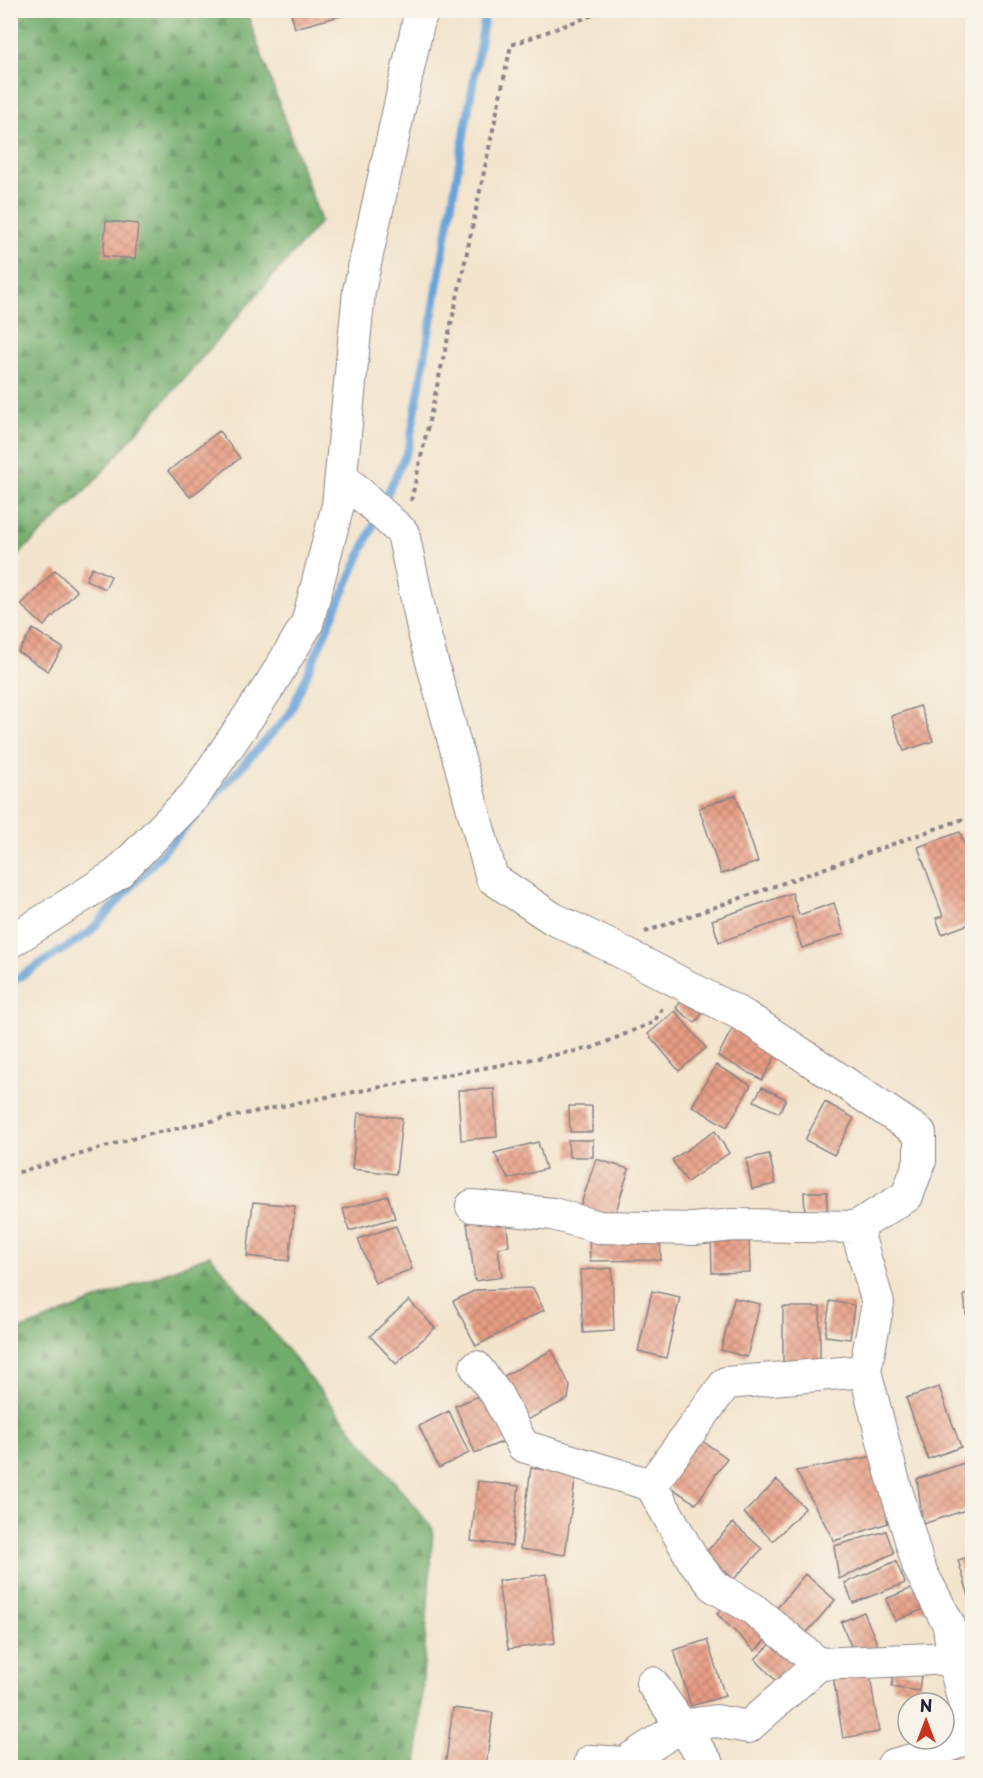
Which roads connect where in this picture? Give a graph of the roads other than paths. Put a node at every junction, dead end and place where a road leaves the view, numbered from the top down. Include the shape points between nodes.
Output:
1 (424, 10) edge
2 (341, 476) junction
3 (10, 942) edge
4 (472, 1206) dead end
5 (856, 1227) junction
6 (476, 1367) dead end
7 (865, 1371) junction
8 (651, 1485) junction
9 (953, 1658) junction
10 (819, 1664) junction
11 (652, 1683) dead end
12 (972, 1722) edge
13 (681, 1726) junction
14 (972, 1736) edge
15 (591, 1761) dead end
16 (708, 1764) dead end
17 (894, 1767) edge

1 - 2 street via 360,291
2 - 3 street via 338,505 307,624 195,795 117,874
2 - 5 street via 403,533 424,633 492,878 552,918 746,1017 920,1133 920,1161 907,1196
4 - 5 street via 553,1214 599,1227
5 - 7 street via 878,1303
6 - 8 street via 497,1395 523,1446
7 - 8 street via 726,1383
7 - 9 street via 919,1568 949,1625
8 - 10 street via 693,1560 715,1587 752,1608
9 - 10 street
9 - 12 street
10 - 13 street via 748,1726 716,1720
11 - 13 street
13 - 15 street via 624,1763
13 - 16 street
14 - 17 street

